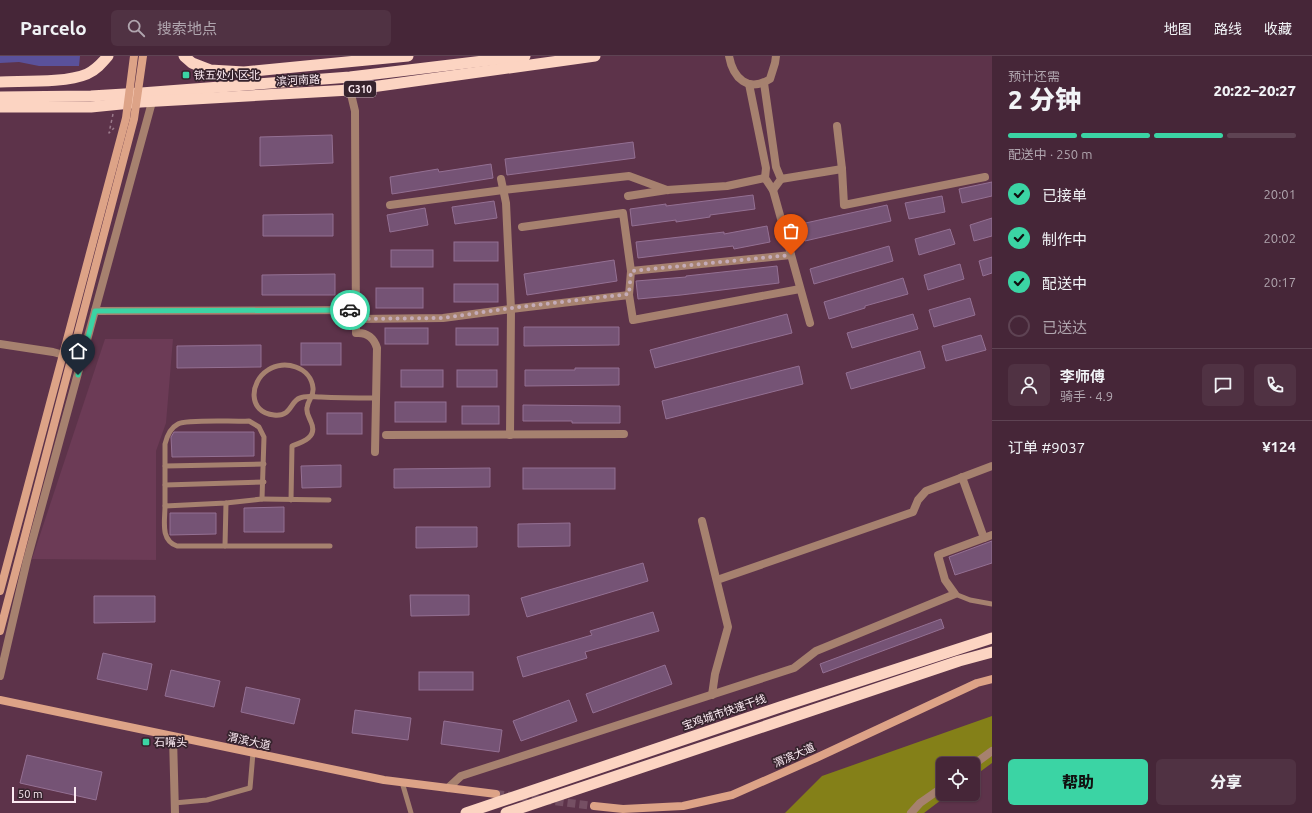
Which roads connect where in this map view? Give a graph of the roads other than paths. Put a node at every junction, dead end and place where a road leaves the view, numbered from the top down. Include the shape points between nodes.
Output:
1 (108, 56) edge
2 (134, 56) edge
3 (143, 56) edge
4 (184, 56) edge
5 (408, 56) edge
6 (484, 56) edge
7 (525, 56) edge
8 (595, 56) edge
9 (729, 56) edge
10 (776, 56) edge
11 (500, 60) junction
12 (0, 82) edge
13 (764, 83) junction
14 (749, 84) junction
15 (350, 90) junction
16 (0, 97) edge
17 (91, 101) junction
18 (121, 101) junction
19 (152, 102) junction
20 (0, 107) edge
21 (837, 126) dead end
22 (842, 170) junction
23 (985, 177) dead end
24 (765, 178) junction
25 (501, 179) dead end
26 (781, 179) junction
27 (504, 190) junction
28 (667, 190) junction
29 (773, 190) junction
30 (628, 196) dead end
31 (390, 205) dead end
32 (522, 227) dead end
33 (791, 255) junction
34 (631, 271) junction
35 (800, 288) junction
36 (629, 294) junction
37 (511, 308) junction
38 (357, 310) junction
39 (95, 311) junction
40 (356, 319) junction
41 (810, 323) dead end
42 (0, 344) edge
43 (82, 360) junction
44 (312, 397) junction
45 (376, 398) junction
46 (624, 434) dead end
47 (386, 435) dead end
48 (510, 435) junction
49 (375, 452) dead end
50 (264, 464) junction
51 (165, 466) junction
52 (992, 466) edge
53 (962, 477) junction
54 (264, 482) junction
55 (165, 485) junction
56 (262, 499) junction
57 (291, 500) junction
58 (329, 500) dead end
59 (226, 503) junction
60 (165, 506) junction
61 (702, 521) dead end
62 (992, 535) edge
63 (984, 538) junction
64 (225, 546) junction
65 (330, 546) dead end
66 (717, 580) junction
67 (0, 591) edge
68 (955, 594) junction
69 (992, 604) edge
70 (0, 632) edge
71 (992, 638) edge
72 (992, 652) edge
73 (0, 676) edge
74 (992, 678) edge
75 (712, 695) junction
76 (0, 700) edge
77 (173, 737) junction
78 (992, 750) edge
79 (253, 753) junction
80 (980, 759) edge
81 (402, 782) junction
82 (448, 788) junction
83 (936, 792) edge
84 (496, 794) tunnel mouth
85 (174, 803) junction
86 (594, 806) tunnel mouth
87 (175, 813) edge
88 (411, 813) edge
89 (466, 813) edge
90 (506, 813) edge
91 (911, 813) edge

1 - 12 highway via 98,67 86,74 68,78
2 - 67 main road, bridge via 126,118
3 - 70 main road, bridge via 134,120
4 - 5 highway via 192,63 210,70 244,72
6 - 11 highway
7 - 11 highway, 滨河南路 / G310
8 - 15 highway, 滨河南路 / G310
9 - 14 street via 731,66 742,82
10 - 13 street via 770,79
11 - 18 highway, 滨河南路 / G310
13 - 14 street
13 - 26 street via 776,167
14 - 24 street via 766,168
15 - 19 highway, 滨河南路 / G310
15 - 38 street via 355,111
16 - 17 highway, 滨河南路 / G310
17 - 18 highway, 滨河南路 / G310
17 - 20 highway, 滨河南路 / G310
18 - 19 highway, 滨河南路 / G310
19 - 39 street
21 - 22 street
22 - 23 street via 844,205
22 - 26 street
24 - 28 street via 727,186
24 - 29 street
25 - 27 street
26 - 29 street
27 - 28 street via 629,176
27 - 31 street
27 - 37 street
28 - 30 street
29 - 33 street
32 - 34 street via 623,213
33 - 34 street
33 - 35 street
34 - 36 street
35 - 36 street via 633,320
35 - 41 street
36 - 37 street
37 - 40 street via 443,318
37 - 48 street
38 - 39 street
38 - 40 street
39 - 43 street
40 - 45 street via 356,333 370,336 377,348
42 - 43 street via 53,352
43 - 73 street via 27,560
44 - 44 lane via 313,386 308,375 299,368 288,365 266,371 254,390 259,408 273,415 289,410 296,399
44 - 45 lane
44 - 57 lane via 307,408 313,432 309,439 292,446
45 - 49 street
46 - 48 street
47 - 48 street
50 - 51 lane
50 - 51 lane via 263,433 253,422 183,422 173,428 167,436
50 - 54 lane
51 - 55 lane
52 - 53 street
53 - 63 street
53 - 66 street via 926,491 918,500 914,512
54 - 55 lane
54 - 56 lane
55 - 60 lane
56 - 57 lane
56 - 59 lane
57 - 58 lane
59 - 60 lane
59 - 64 lane
60 - 64 lane via 165,535 172,544
61 - 66 street
62 - 63 street
63 - 68 street via 938,554 945,580
64 - 65 lane
66 - 75 street via 728,627
68 - 69 lane
68 - 75 street via 816,651 794,668
71 - 89 highway, 宝鸡城市快速干线
72 - 90 highway
74 - 86 main road, 渭滨大道 via 732,795 683,806 623,809
75 - 82 street via 461,776
76 - 77 main road, 渭滨大道
77 - 79 main road, 渭滨大道
77 - 85 street
78 - 80 street
79 - 81 main road, 渭滨大道
79 - 85 lane via 250,788 207,800
81 - 82 main road, 渭滨大道
81 - 88 lane
82 - 84 main road, 渭滨大道
83 - 91 street
85 - 87 street

